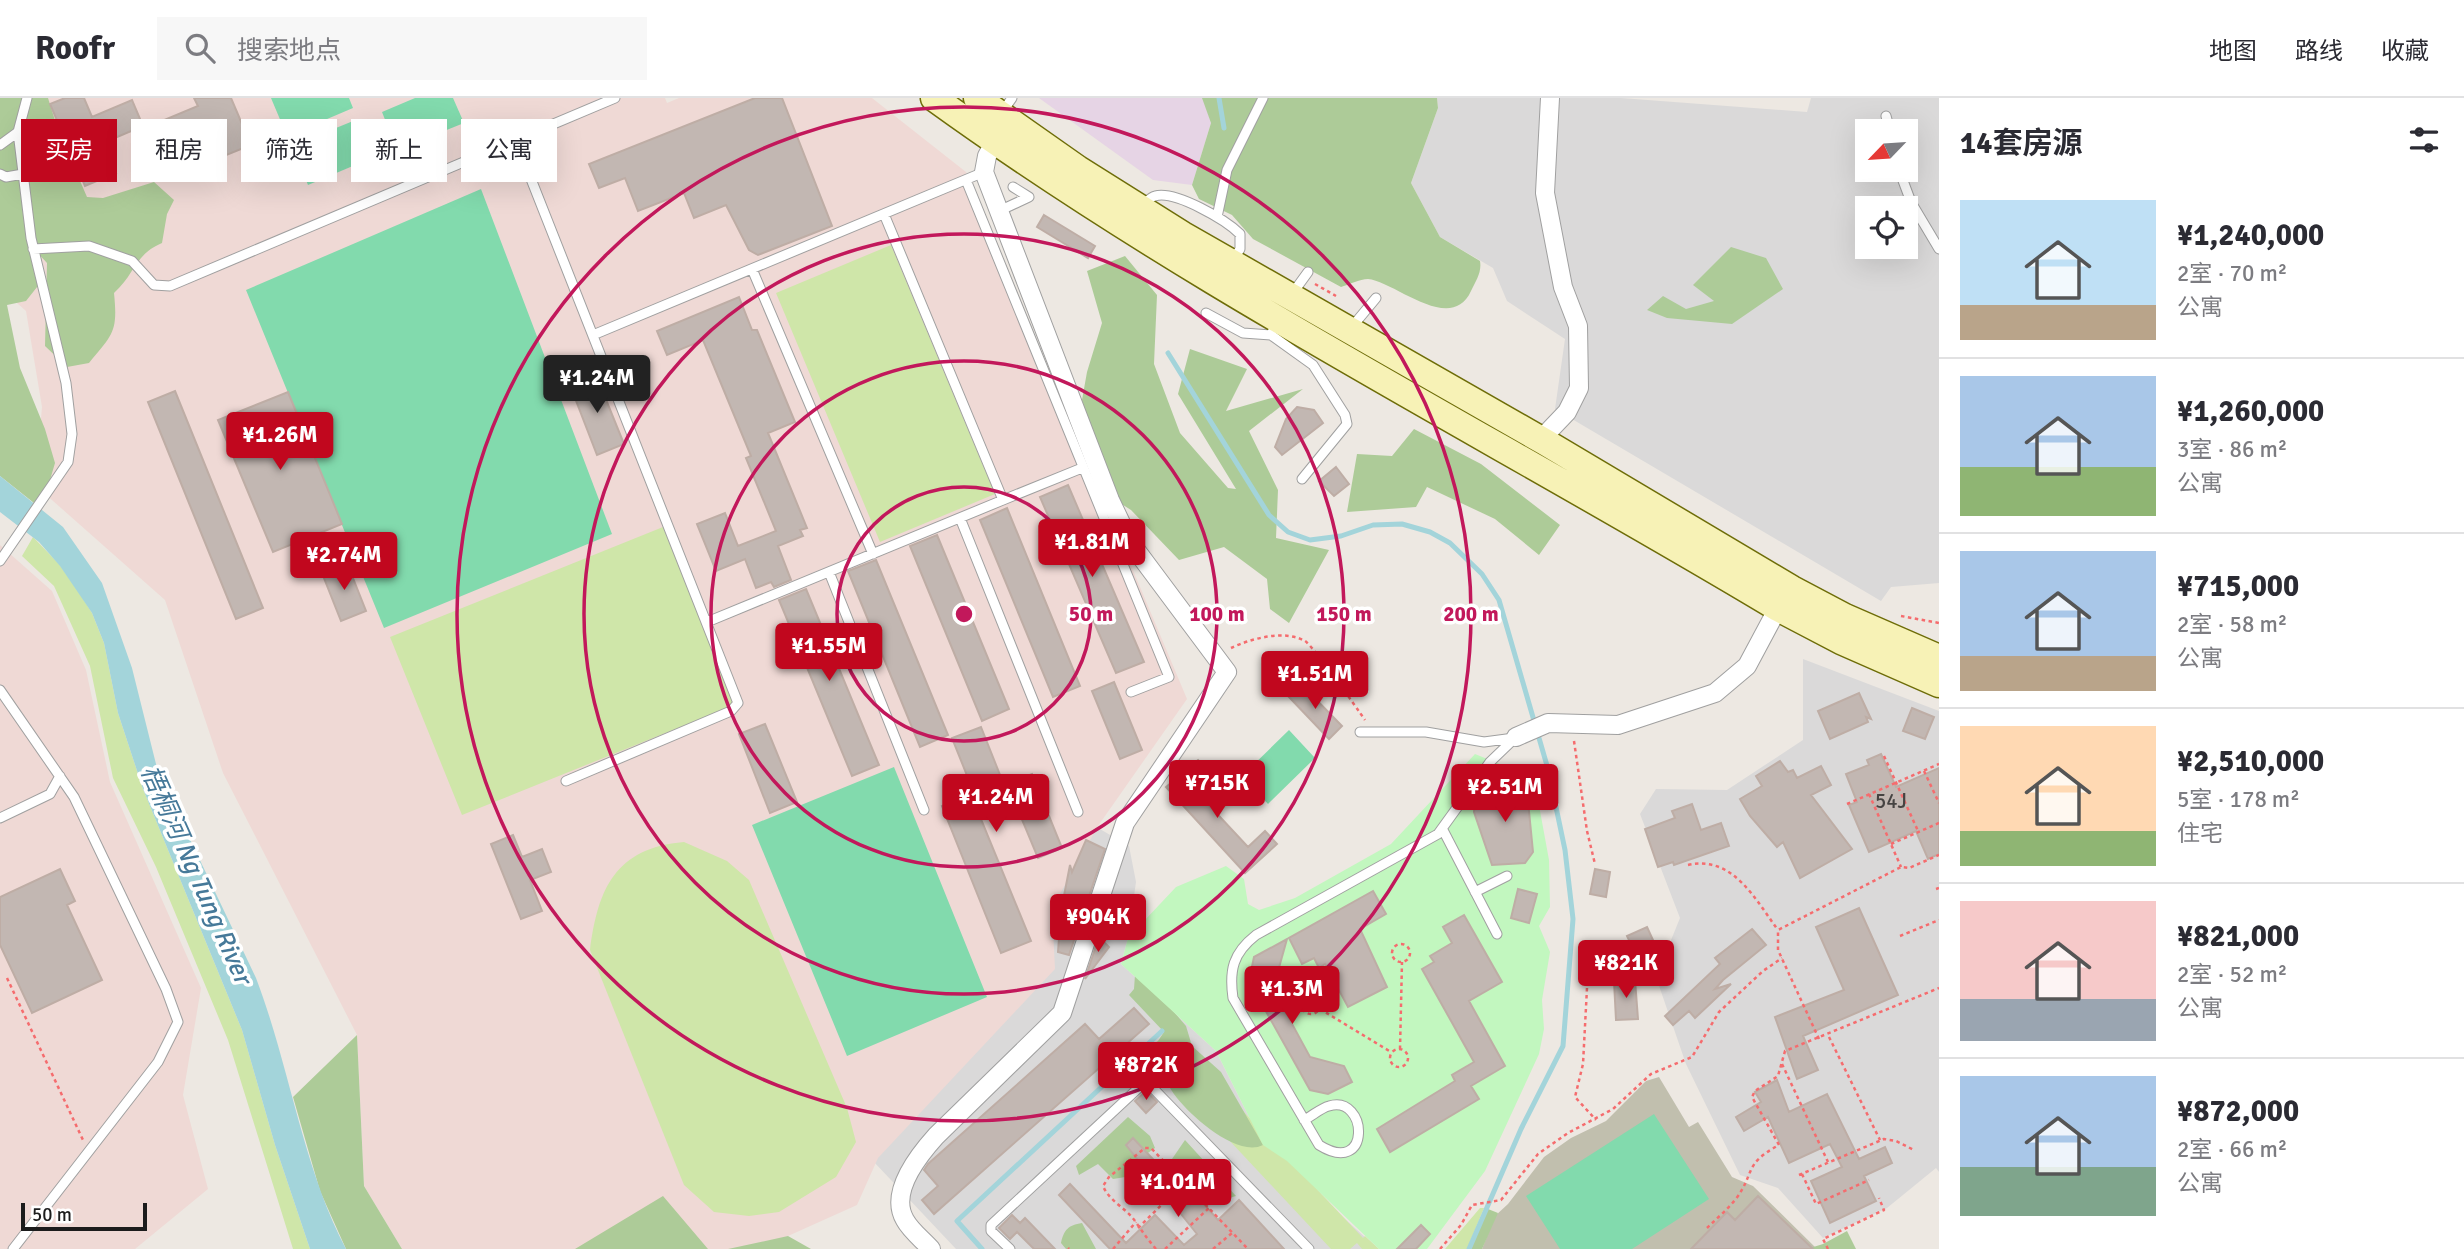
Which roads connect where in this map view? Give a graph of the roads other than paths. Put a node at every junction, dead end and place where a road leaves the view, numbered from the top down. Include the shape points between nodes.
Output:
1 (27, 98) edge
2 (615, 98) edge
3 (934, 98) edge
4 (977, 98) edge
5 (1263, 98) edge
6 (1550, 98) edge
7 (1006, 107) edge
8 (1886, 116) dead end
9 (1887, 119) edge
10 (557, 123) edge
11 (18, 132) junction
12 (995, 141) junction
13 (0, 145) edge
14 (21, 157) edge
15 (461, 164) edge
16 (984, 172) junction
17 (0, 174) edge
18 (21, 174) edge
19 (966, 180) junction
20 (24, 182) edge
21 (532, 182) edge
22 (1904, 182) edge
23 (1013, 187) dead end
24 (1029, 197) junction
25 (1038, 202) dead end
26 (1139, 208) junction
27 (999, 211) junction
28 (884, 214) junction
29 (1217, 217) junction
30 (33, 249) junction
31 (1939, 249) edge
32 (1232, 261) junction
33 (752, 269) junction
34 (1308, 272) dead end
35 (1376, 298) dead end
36 (1206, 313) dead end
37 (1280, 316) junction
38 (1350, 330) junction
39 (593, 335) junction
40 (1545, 442) junction
41 (1082, 468) junction
42 (1302, 479) dead end
43 (1003, 500) junction
44 (960, 518) junction
45 (873, 554) junction
46 (2, 558) edge
47 (829, 572) junction
48 (1778, 608) junction
49 (707, 622) junction
50 (1939, 658) edge
51 (1939, 684) edge
52 (0, 690) edge
53 (1131, 692) dead end
54 (1360, 732) dead end
55 (1516, 737) junction
56 (60, 776) junction
57 (566, 780) dead end
58 (923, 810) dead end
59 (1078, 812) dead end
60 (0, 818) edge
61 (1443, 830) junction
62 (1507, 876) dead end
63 (1475, 892) junction
64 (1497, 934) dead end
65 (1304, 1120) junction
66 (13, 1249) edge
67 (931, 1249) edge
68 (1010, 1249) edge
69 (1309, 1249) edge

1 - 11 lane
2 - 10 lane
3 - 12 main road
4 - 7 main road
5 - 29 lane via 1227,170
6 - 40 street via 1545,193 1563,287 1578,326 1579,388
7 - 26 main road
8 - 9 lane
11 - 13 lane
11 - 14 lane
12 - 16 street
12 - 37 main road via 1065,190
15 - 30 lane via 170,286 155,285 132,261 89,246
16 - 19 lane
16 - 27 street
17 - 18 lane
19 - 28 lane
19 - 41 lane
20 - 30 lane
21 - 39 lane
22 - 31 lane
23 - 24 lane
24 - 25 lane
24 - 27 lane
26 - 29 lane via 1154,196 1165,195
26 - 32 main road
27 - 67 street via 1130,542 1226,667 1224,680 1125,823 1062,1013 924,1149 901,1191 906,1222
28 - 33 lane
28 - 43 lane
29 - 32 lane via 1240,234 1240,249
30 - 46 lane via 66,383 72,434 68,461
32 - 37 main road
33 - 39 lane
33 - 45 lane
34 - 37 lane
35 - 38 lane
36 - 37 lane via 1244,333
37 - 38 main road
37 - 42 lane via 1348,424
37 - 48 main road
38 - 40 main road
39 - 49 lane
40 - 50 main road via 1792,589
41 - 43 lane
41 - 53 lane via 1169,677
43 - 44 lane
44 - 45 lane
44 - 59 lane
45 - 47 lane
47 - 49 lane
47 - 58 lane
48 - 51 main road
48 - 55 street via 1747,666 1716,692 1618,725 1573,729 1548,723
49 - 57 lane via 737,697 736,707
52 - 56 lane
54 - 55 lane via 1426,732 1484,742
55 - 61 lane via 1490,762
56 - 60 lane via 50,794
56 - 66 lane via 166,989 178,1023 158,1062
61 - 63 lane
61 - 65 lane via 1256,935 1234,958 1230,978 1233,999
62 - 63 lane
63 - 64 lane
65 - 65 lane via 1328,1106 1345,1108 1354,1115 1359,1138 1346,1152 1331,1153 1319,1145
68 - 69 lane via 991,1231 991,1225 1148,1081

